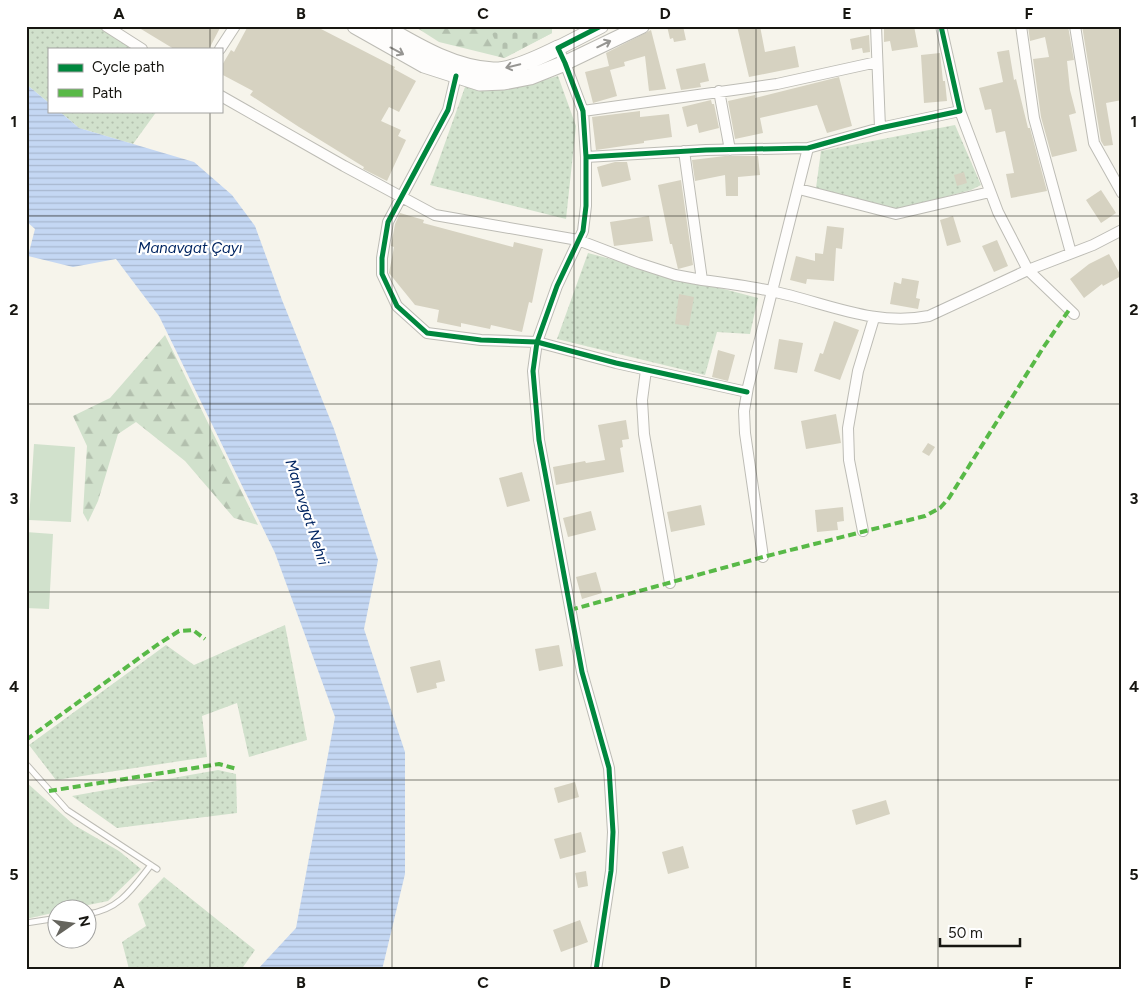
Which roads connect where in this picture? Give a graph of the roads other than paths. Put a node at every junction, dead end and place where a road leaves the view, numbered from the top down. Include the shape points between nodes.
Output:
1 (106, 26) edge
2 (234, 26) edge
3 (355, 26) edge
4 (383, 26) edge
5 (601, 26) edge
6 (642, 26) edge
7 (876, 26) edge
8 (941, 26) edge
9 (1021, 26) edge
10 (1075, 26) edge
11 (140, 48) edge
12 (221, 48) edge
13 (558, 48) junction
14 (878, 62) junction
15 (566, 63) junction
16 (456, 76) junction
17 (719, 91) junction
18 (222, 97) edge
19 (583, 111) junction
20 (960, 111) junction
21 (880, 128) junction
22 (808, 148) junction
23 (730, 150) junction
24 (684, 151) junction
25 (586, 157) junction
26 (799, 189) junction
27 (990, 192) junction
28 (1122, 193) edge
29 (401, 198) junction
30 (1122, 230) edge
31 (578, 240) junction
32 (1071, 253) junction
33 (1028, 270) junction
34 (702, 280) junction
35 (771, 291) junction
36 (1074, 314) dead end
37 (874, 318) junction
38 (537, 342) junction
39 (646, 370) junction
40 (747, 392) junction
41 (863, 532) dead end
42 (763, 557) dead end
43 (670, 583) dead end
44 (26, 764) edge
45 (151, 865) junction
46 (157, 869) dead end
47 (98, 913) edge
48 (48, 920) edge
49 (26, 923) edge
50 (596, 970) edge

1 - 11 street
2 - 12 street
3 -> 16 main road via 424,65
13 -> 4 main road via 526,62 494,70 432,54
5 - 13 street
15 -> 6 street
7 - 14 street
8 - 20 street
9 - 32 street via 1034,118
10 - 28 street via 1094,143
13 - 15 street
14 - 17 street via 777,84
14 - 21 street
15 - 16 main road via 530,77 504,82 480,83
15 - 19 street
16 - 29 street via 448,110
17 - 19 street
17 - 23 street
18 - 29 street
19 - 25 street
20 - 21 street
20 - 27 street
21 - 22 street
22 - 23 street
22 - 26 street
23 - 24 street
24 - 25 street
24 - 34 street
25 - 31 street via 586,206 583,231
26 - 27 street via 896,214
26 - 35 street
27 - 33 street
29 - 31 street via 435,216
29 - 38 street via 388,222 382,258 382,274 397,306 428,333 481,340
30 - 32 street
31 - 34 street via 675,275
31 - 38 street
32 - 33 street
33 - 36 street
33 - 37 street via 929,316 912,320
34 - 35 street
35 - 37 street
35 - 40 street
37 - 41 street via 858,371 848,428 849,460
38 - 39 street
38 - 50 street via 533,371 539,440 582,672 609,768 613,832 611,871
39 - 40 street
39 - 43 street via 642,400 644,434
40 - 42 street via 745,433
44 - 45 lane via 67,810
45 - 46 lane
45 - 47 lane via 116,905
48 - 49 lane

